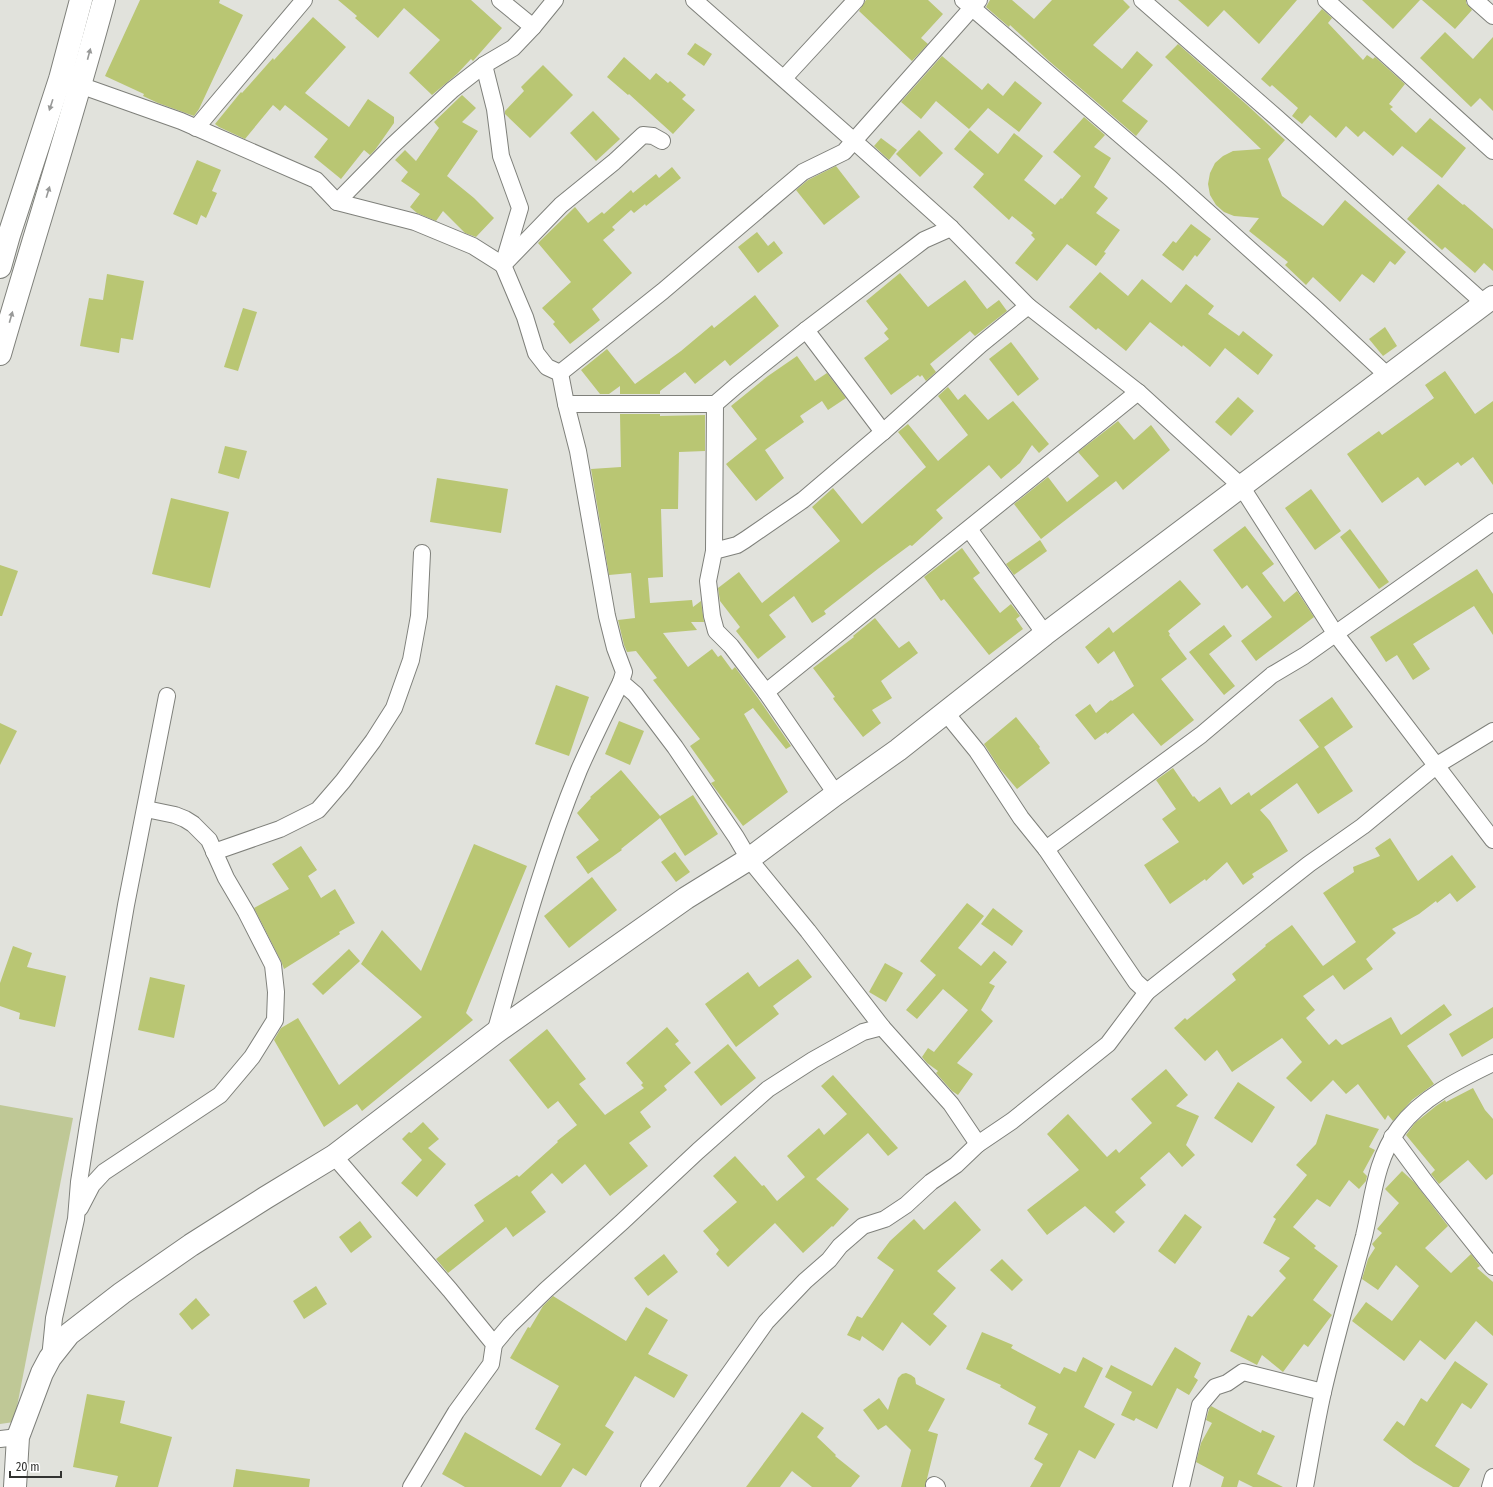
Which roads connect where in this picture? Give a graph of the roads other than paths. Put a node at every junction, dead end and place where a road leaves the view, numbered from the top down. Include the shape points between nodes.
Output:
1 (81, 0) edge
2 (104, 0) edge
3 (304, 0) edge
4 (500, 0) edge
5 (555, 0) edge
6 (694, 0) edge
7 (856, 0) edge
8 (1142, 0) edge
9 (1326, 0) edge
10 (1475, 0) edge
11 (971, 2) edge
12 (1493, 16) edge
13 (533, 27) junction
14 (484, 65) junction
15 (60, 78) junction
16 (784, 78) junction
17 (81, 85) junction
18 (196, 128) junction
19 (854, 140) junction
20 (662, 141) dead end
21 (1493, 151) edge
22 (337, 202) junction
23 (950, 228) junction
24 (4, 233) edge
25 (33, 240) junction
26 (503, 265) junction
27 (0, 267) edge
28 (1488, 300) edge
29 (1028, 306) junction
30 (806, 330) junction
31 (0, 354) edge
32 (560, 373) junction
33 (1388, 376) junction
34 (1138, 392) junction
35 (566, 404) junction
36 (716, 404) junction
37 (883, 432) junction
38 (1242, 486) junction
39 (1493, 522) edge
40 (969, 529) junction
41 (714, 551) junction
42 (422, 553) dead end
43 (1335, 633) junction
44 (1046, 634) junction
45 (621, 682) junction
46 (766, 692) junction
47 (167, 696) dead end
48 (946, 713) junction
49 (1493, 731) edge
50 (1437, 765) junction
51 (836, 794) junction
52 (146, 810) junction
53 (1493, 840) edge
54 (1046, 849) junction
55 (214, 852) junction
56 (749, 859) junction
57 (1147, 992) junction
58 (882, 1028) junction
59 (495, 1033) junction
60 (1493, 1063) edge
61 (1392, 1137) junction
62 (978, 1144) junction
63 (334, 1156) junction
64 (76, 1218) junction
65 (1493, 1268) edge
66 (494, 1344) junction
67 (50, 1358) junction
68 (1324, 1392) junction
69 (9, 1438) edge
70 (1493, 1477) edge
71 (15, 1487) edge
72 (412, 1487) edge
73 (649, 1487) edge
74 (1181, 1487) edge
75 (1305, 1487) edge
76 (1490, 1487) edge

1 - 15 street
17 -> 2 street
3 - 18 street
4 - 13 street
5 - 13 street
6 - 16 street
7 - 16 street
8 - 28 street
9 - 21 street
10 - 12 street
11 - 19 street
11 - 33 street via 1313,306
13 - 14 street via 513,48
14 - 22 street via 392,146
14 - 26 street via 495,109 501,156 520,208
15 - 17 street
15 -> 24 street
16 - 19 street
17 - 18 street
25 -> 17 street
18 - 22 street via 316,180
19 - 23 street
19 - 32 street via 844,152 803,172 663,291
20 - 26 street via 653,136 643,135 561,206
22 - 26 street via 415,222 473,246
23 - 29 street
23 - 30 street via 924,240
24 - 25 street
24 - 27 street
31 -> 25 street
26 - 32 street via 525,317 536,353 547,367
28 - 33 street
29 - 34 street
29 - 37 street via 980,345
30 - 36 street
30 - 37 street
32 - 35 street
33 - 38 street
34 - 38 street
34 - 40 street
35 - 36 street
35 - 45 street via 578,451 607,616 624,672
36 - 41 street
37 - 41 street via 796,504 737,545
38 - 43 street
38 - 44 street
39 - 43 street
40 - 44 street
40 - 46 street
41 - 46 street via 708,581 716,631 732,646
42 - 55 street via 419,616 411,660 394,708 374,742 318,810 280,829
43 - 50 street
43 - 54 street via 1272,675 1201,735
44 - 48 street
45 - 56 street via 635,694 675,747
45 - 59 street via 580,769 552,841
46 - 51 street
47 - 52 street
48 - 51 street
48 - 54 street via 977,751 1021,818
49 - 50 street
50 - 53 street
50 - 57 street via 1363,826 1309,864
51 - 56 street
52 - 55 street via 185,819 209,840
52 - 64 street via 126,905 88,1125
54 - 57 street via 1120,960
55 - 64 street via 273,966 276,992 275,1020 252,1057 220,1095 104,1172 92,1184
56 - 58 street
56 - 59 street via 686,898
57 - 62 street via 1108,1044 1012,1121
58 - 62 street via 951,1104
58 - 66 street via 862,1032 768,1090 546,1290
59 - 63 street
60 - 61 street via 1431,1098 1412,1113
61 - 65 street
61 - 68 street via 1379,1166
62 - 73 street via 956,1165 885,1220 863,1226 805,1281 766,1322
63 - 66 street
63 - 67 street via 191,1245 122,1293 69,1334
64 - 67 street via 54,1318
66 - 72 street via 491,1364 456,1412
67 - 69 street
68 - 74 street via 1243,1372 1227,1383 1215,1387 1200,1405
68 - 75 street
69 - 71 street
70 - 76 street

